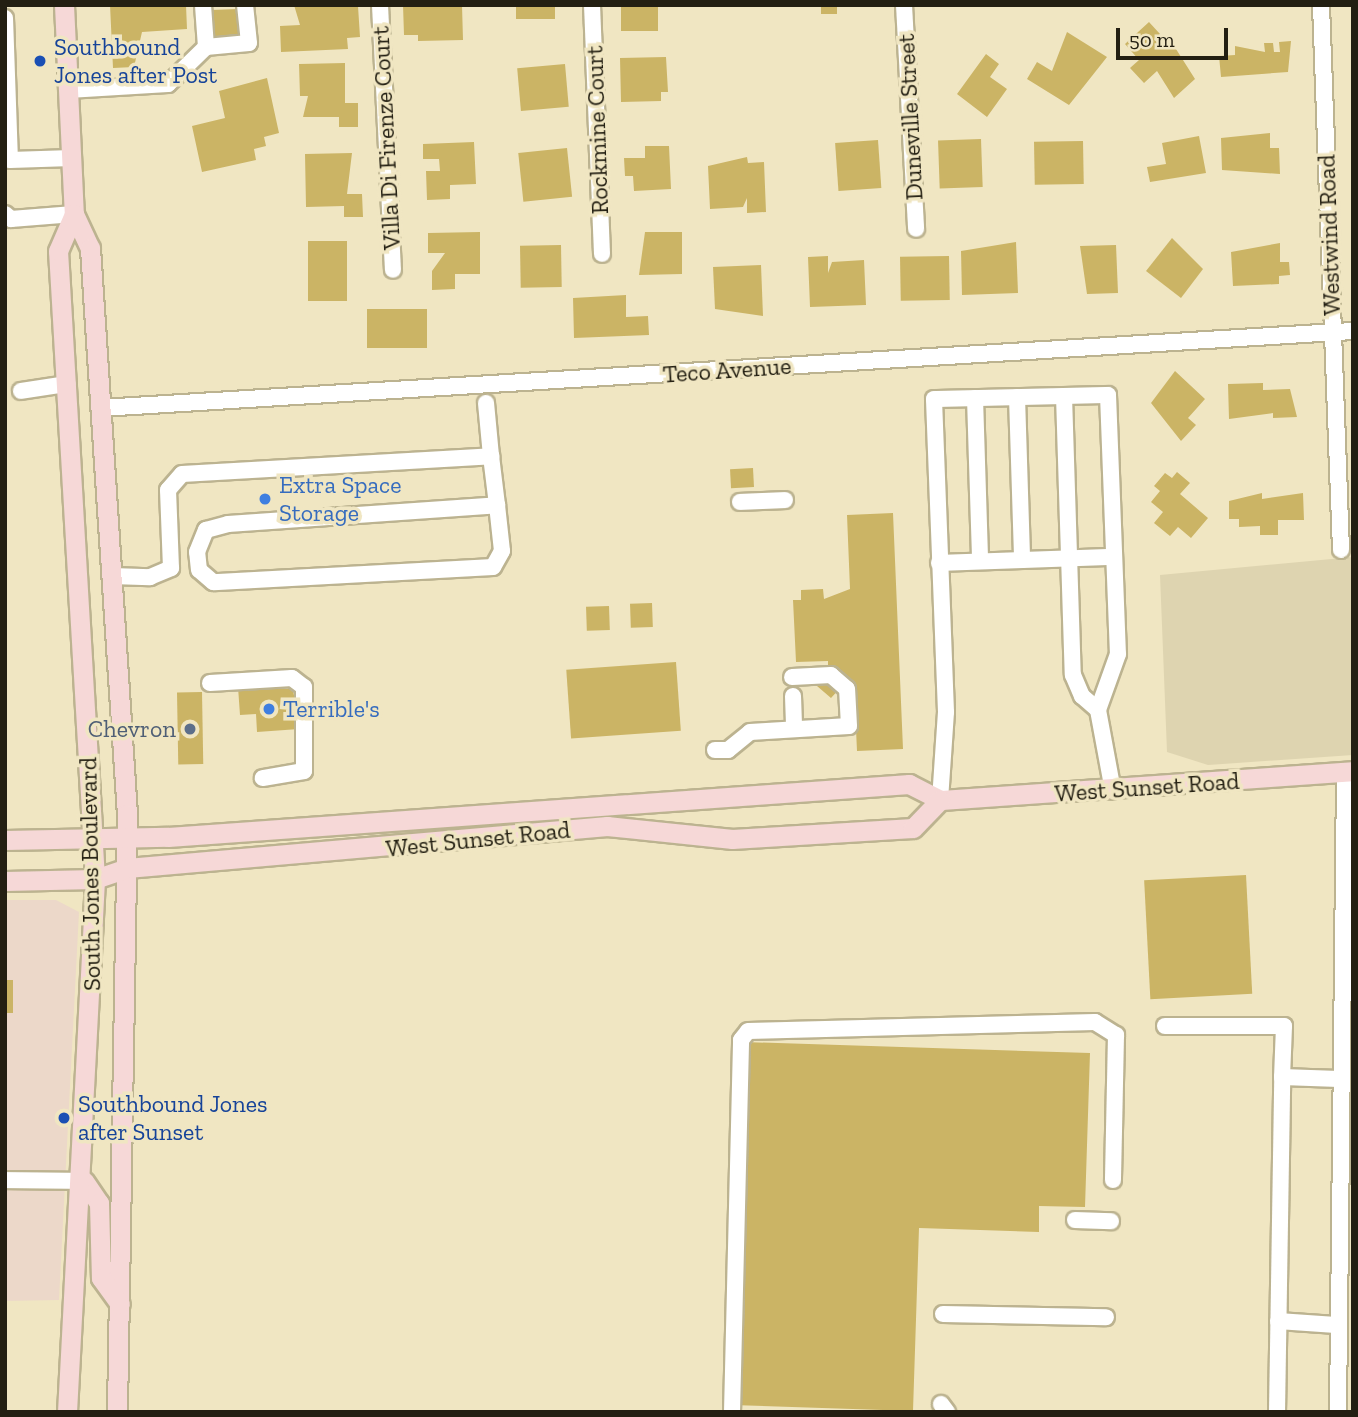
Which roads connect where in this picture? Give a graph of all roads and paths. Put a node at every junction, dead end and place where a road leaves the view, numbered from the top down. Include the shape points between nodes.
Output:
1 (64, 5) edge
2 (203, 5) edge
3 (246, 5) edge
4 (380, 5) edge
5 (592, 5) edge
6 (904, 5) edge
7 (1321, 5) edge
8 (5, 18) edge
9 (206, 47) junction
10 (68, 90) junction
11 (72, 158) junction
12 (8, 160) edge
13 (5, 214) edge
14 (74, 214) junction
15 (916, 229) dead end
16 (602, 254) dead end
17 (393, 270) dead end
18 (1353, 331) edge
19 (1332, 333) junction
20 (67, 384) junction
21 (20, 391) dead end
22 (1017, 397) junction
23 (1064, 397) junction
24 (975, 398) junction
25 (486, 403) dead end
26 (101, 408) junction
27 (491, 456) junction
28 (785, 500) dead end
29 (740, 502) dead end
30 (498, 505) junction
31 (1341, 550) dead end
32 (1114, 557) junction
33 (1069, 558) junction
34 (1022, 560) junction
35 (980, 561) junction
36 (939, 563) junction
37 (112, 576) junction
38 (792, 677) dead end
39 (210, 683) dead end
40 (793, 696) dead end
41 (1098, 710) junction
42 (794, 729) junction
43 (715, 750) dead end
44 (1349, 771) edge
45 (263, 778) dead end
46 (1113, 791) junction
47 (940, 800) junction
48 (128, 839) junction
49 (5, 840) edge
50 (93, 840) junction
51 (127, 869) junction
52 (95, 879) junction
53 (5, 881) edge
54 (1165, 1026) dead end
55 (1282, 1077) junction
56 (1339, 1079) junction
57 (5, 1180) edge
58 (1112, 1180) dead end
59 (84, 1181) junction
60 (1075, 1220) dead end
61 (1111, 1221) dead end
62 (120, 1304) junction
63 (943, 1314) dead end
64 (1106, 1317) dead end
65 (1278, 1321) junction
66 (1336, 1325) junction
67 (67, 1412) edge
68 (117, 1412) edge
69 (732, 1412) edge
70 (1276, 1412) edge
71 (1338, 1412) edge

1 - 10 main road, South Jones Boulevard
2 - 9 street
3 - 9 street via 249,43
4 - 17 street, Villa Di Firenze Court
5 - 16 street, Rockmine Court
6 - 15 street, Duneville Street
7 - 19 street, Westwind Road
8 - 12 street
9 - 10 street via 168,84
10 - 11 main road, South Jones Boulevard
11 - 12 street
11 - 14 main road, South Jones Boulevard
13 - 14 street via 12,219
14 - 20 main road, South Jones Boulevard via 58,251
14 - 26 main road, South Jones Boulevard via 90,248
18 - 19 street, Teco Avenue
19 - 26 street, Teco Avenue
19 - 31 street, Westwind Road
20 - 21 street
20 - 50 main road, South Jones Boulevard
22 - 23 street
22 - 24 street
22 - 34 street
23 - 32 street via 1108,396
23 - 33 street
24 - 35 street
24 - 36 street via 934,399
25 - 27 street
26 - 37 main road, South Jones Boulevard
27 - 30 street
27 - 37 street via 181,474 168,491 172,568 150,578
28 - 29 street
30 - 30 street via 502,551 493,567 214,582 199,570 197,552 206,530 228,524
32 - 33 street
32 - 41 street via 1118,654
33 - 34 street
33 - 41 street via 1073,675 1082,696
34 - 35 street
35 - 36 street
36 - 47 street via 946,712
37 - 48 main road, South Jones Boulevard
38 - 42 street via 831,675 847,689 849,726
39 - 45 street via 292,678 304,687 304,771
40 - 42 street
41 - 46 street
42 - 43 street via 750,732 728,750
44 - 46 main road, West Sunset Road
44 - 56 street
46 - 47 main road, West Sunset Road
47 - 48 main road, West Sunset Road via 909,784
47 - 51 main road, West Sunset Road via 913,828 732,839 607,827
48 - 50 main road, West Sunset Road
48 - 51 main road, South Jones Boulevard
49 - 50 main road, West Sunset Road
50 - 52 main road, South Jones Boulevard
51 - 52 main road, West Sunset Road
51 - 62 main road, South Jones Boulevard
52 - 53 main road, West Sunset Road
52 - 59 main road, South Jones Boulevard
54 - 55 street via 1284,1026
55 - 56 street
55 - 65 street
56 - 66 street
57 - 59 street
58 - 69 street via 1116,1035 1095,1022 748,1031 741,1040
59 - 62 main road via 99,1203 102,1278
59 - 67 main road, South Jones Boulevard
60 - 61 street
62 - 68 main road, South Jones Boulevard
63 - 64 street
65 - 66 street
65 - 70 street
66 - 71 street

